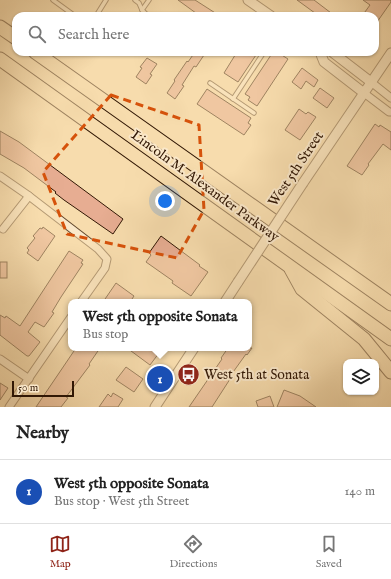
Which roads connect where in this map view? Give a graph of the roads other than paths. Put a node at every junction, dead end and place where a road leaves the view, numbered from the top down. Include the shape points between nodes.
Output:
1 (53, 0) edge
2 (106, 0) edge
3 (135, 0) edge
4 (149, 0) edge
5 (248, 0) edge
6 (142, 10) joint
7 (70, 12) edge
8 (98, 12) edge
9 (265, 12) edge
10 (0, 27) edge
11 (12, 35) edge
12 (391, 53) edge
13 (41, 56) edge
14 (261, 56) edge
15 (322, 56) edge
16 (337, 56) edge
17 (0, 60) edge
18 (371, 82) junction
19 (210, 83) dead end
20 (364, 93) junction
21 (391, 98) edge
22 (233, 99) junction
23 (391, 112) edge
24 (254, 113) dead end
25 (0, 176) edge
26 (29, 196) junction
27 (3, 229) dead end
28 (297, 237) junction
29 (289, 266) junction
30 (391, 294) edge
31 (83, 299) edge
32 (227, 299) edge
33 (391, 304) edge
34 (68, 321) edge
35 (391, 339) edge
36 (192, 351) edge
37 (0, 359) edge
38 (391, 372) edge
39 (28, 379) junction
40 (9, 407) edge
41 (155, 407) edge

1 - 7 lane
2 - 8 lane
3 - 6 lane
4 - 6 lane
5 - 9 street
10 - 11 highway
12 - 18 street, West 5th Street
13 - 28 highway, Lincoln M. Alexander Parkway
14 - 22 lane
15 - 20 street via 324,62
16 - 18 street
17 - 29 highway, Lincoln M. Alexander Parkway
18 - 20 street, West 5th Street
18 - 21 street
19 - 22 lane
20 - 23 street
20 - 32 street, West 5th Street, bridge
22 - 24 lane
25 - 26 street
26 - 27 street
26 - 31 street via 98,249 107,259 105,268
28 - 30 highway via 322,247
28 - 33 highway, Lincoln M. Alexander Parkway
29 - 35 highway, Lincoln M. Alexander Parkway
29 - 38 highway via 302,289 364,339
34 - 39 street
36 - 41 street
37 - 39 street
39 - 40 street

